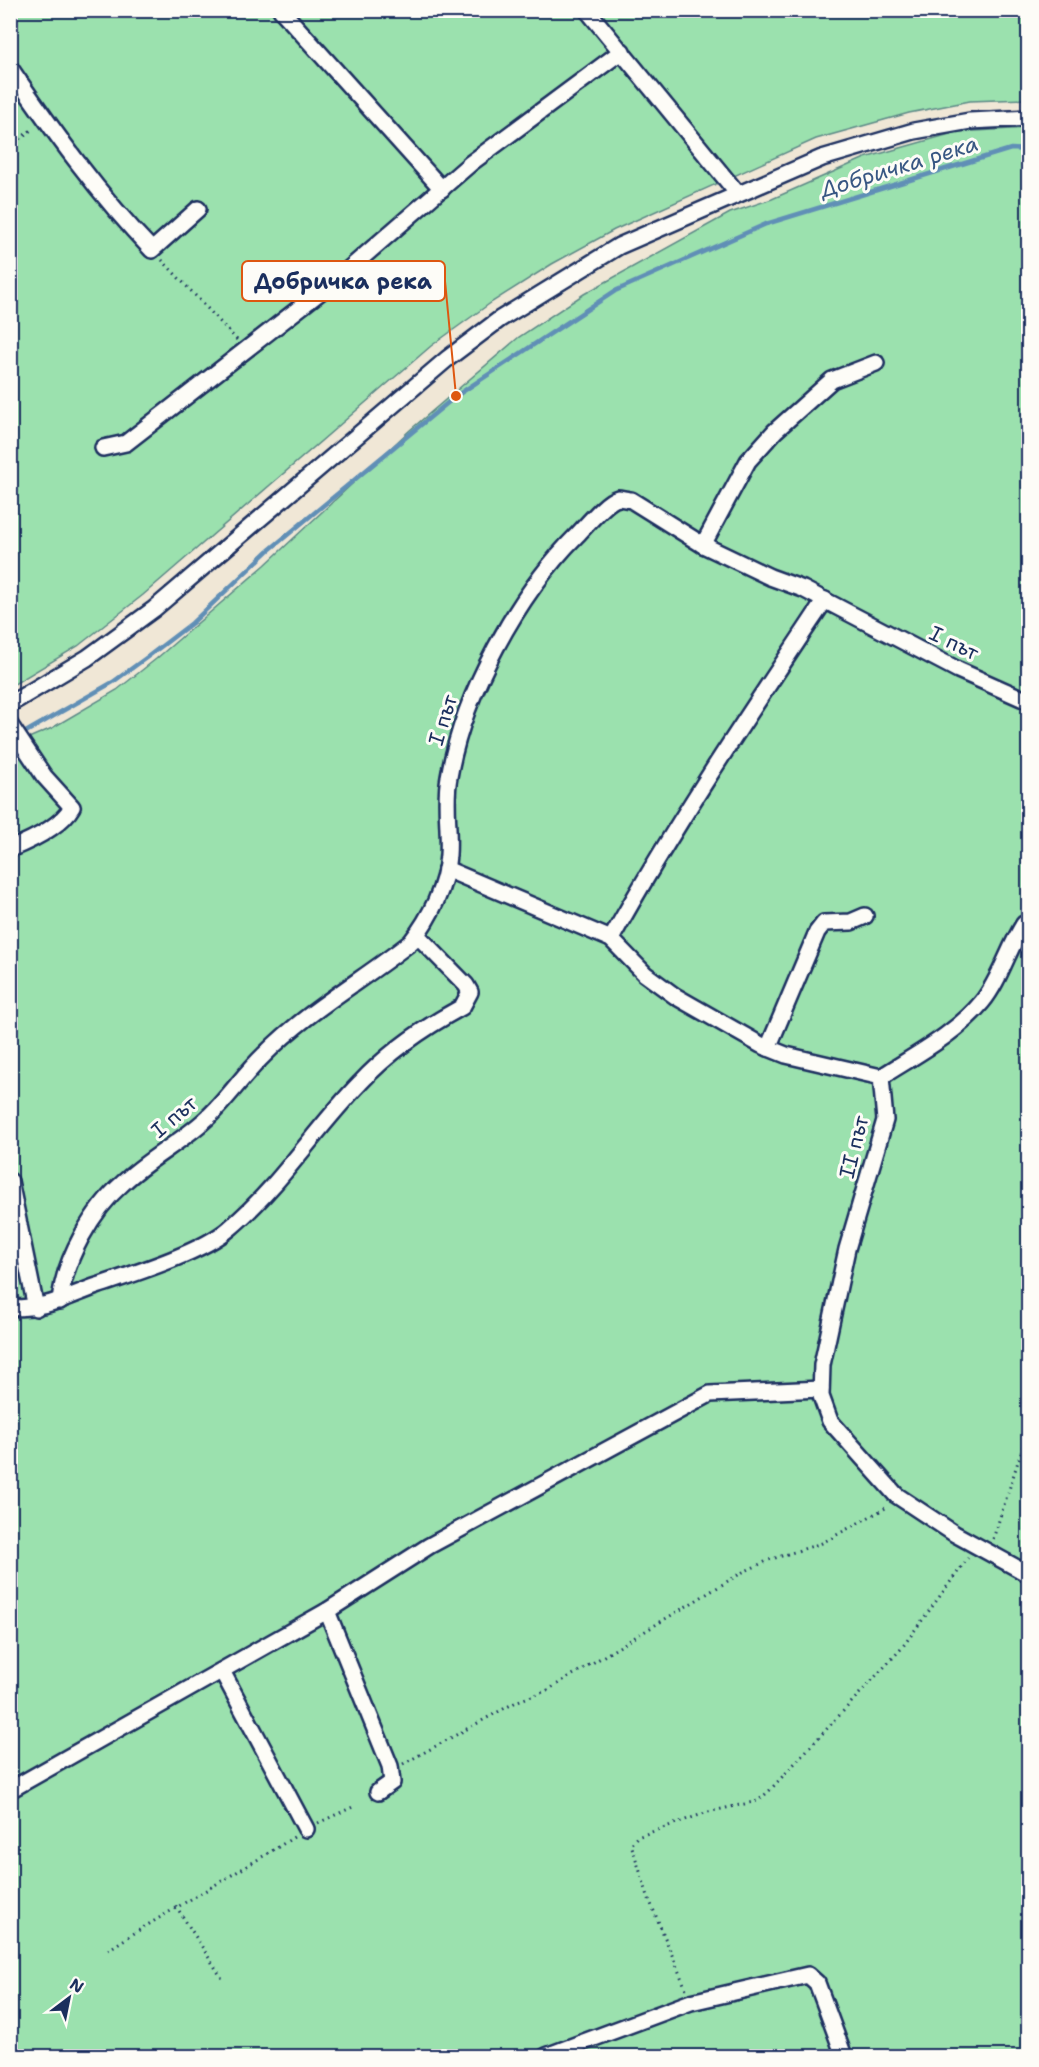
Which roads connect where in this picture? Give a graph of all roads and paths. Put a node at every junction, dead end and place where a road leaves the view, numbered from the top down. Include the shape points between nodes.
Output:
1 (281, 10) edge
2 (587, 10) edge
3 (622, 51) junction
4 (10, 68) edge
5 (1029, 118) edge
6 (45, 119) junction
7 (10, 146) edge
8 (442, 189) junction
9 (738, 194) junction
10 (198, 209) dead end
11 (152, 250) junction
12 (246, 350) junction
13 (876, 363) dead end
14 (103, 448) dead end
15 (703, 545) junction
16 (825, 600) junction
17 (1029, 701) edge
18 (10, 704) edge
19 (12, 728) edge
20 (10, 849) edge
21 (446, 869) junction
22 (865, 916) dead end
23 (1029, 926) edge
24 (417, 934) junction
25 (611, 939) junction
26 (768, 1048) junction
27 (881, 1077) junction
28 (10, 1181) edge
29 (60, 1301) junction
30 (10, 1307) edge
31 (36, 1308) junction
32 (821, 1389) junction
33 (1029, 1418) edge
34 (902, 1499) junction
35 (983, 1549) junction
36 (1029, 1574) edge
37 (327, 1611) junction
38 (222, 1671) junction
39 (390, 1766) junction
40 (10, 1790) edge
41 (378, 1791) dead end
42 (355, 1806) dead end
43 (306, 1829) junction
44 (176, 1906) junction
45 (108, 1950) dead end
46 (223, 1980) dead end
47 (691, 2002) junction
48 (546, 2056) edge
49 (844, 2056) edge

1 - 8 street
2 - 3 street
3 - 8 street
3 - 9 street
4 - 6 street
5 - 9 street via 970,121 914,131 822,158
6 - 7 path
6 - 11 street via 126,223
8 - 12 street
9 - 18 street via 619,246 500,319 374,419 154,609 87,658
10 - 11 street
11 - 12 path
12 - 14 street via 126,442
13 - 15 street via 832,380 775,431 748,461
15 - 16 street, І път
15 - 21 street, І път via 631,500 618,498 543,573 472,695 460,730 448,781
16 - 17 street, І път via 958,670
16 - 25 street via 715,765
19 - 20 street via 72,807 46,832
21 - 24 street, І път via 436,901
21 - 25 street
22 - 26 street via 851,922 824,923 817,932
23 - 27 street via 1024,924 982,1002 963,1022
24 - 29 street, І път via 375,971 301,1022 263,1055 186,1137 123,1182 77,1248 62,1279
24 - 29 street via 466,985 470,992 462,1007 428,1027 360,1083 229,1230 194,1249
25 - 26 street via 645,974 675,996
26 - 27 street
27 - 32 street, ІІ път via 885,1120 847,1249 822,1365
28 - 31 street
29 - 31 street
30 - 31 street
32 - 34 street, ІІ път via 830,1421
32 - 37 street via 710,1394 429,1546
33 - 35 path via 1024,1443
34 - 35 street, ІІ път
34 - 39 path via 822,1543 743,1572 546,1691 518,1701 403,1764
35 - 36 street, ІІ път
35 - 47 path via 901,1648 758,1801 708,1812 637,1837 631,1844
37 - 38 street
37 - 39 street
38 - 40 street
38 - 43 street
39 - 41 street via 392,1782
42 - 43 path
43 - 44 path via 248,1867
44 - 45 path
44 - 46 path
47 - 48 street
47 - 49 street via 812,1976

